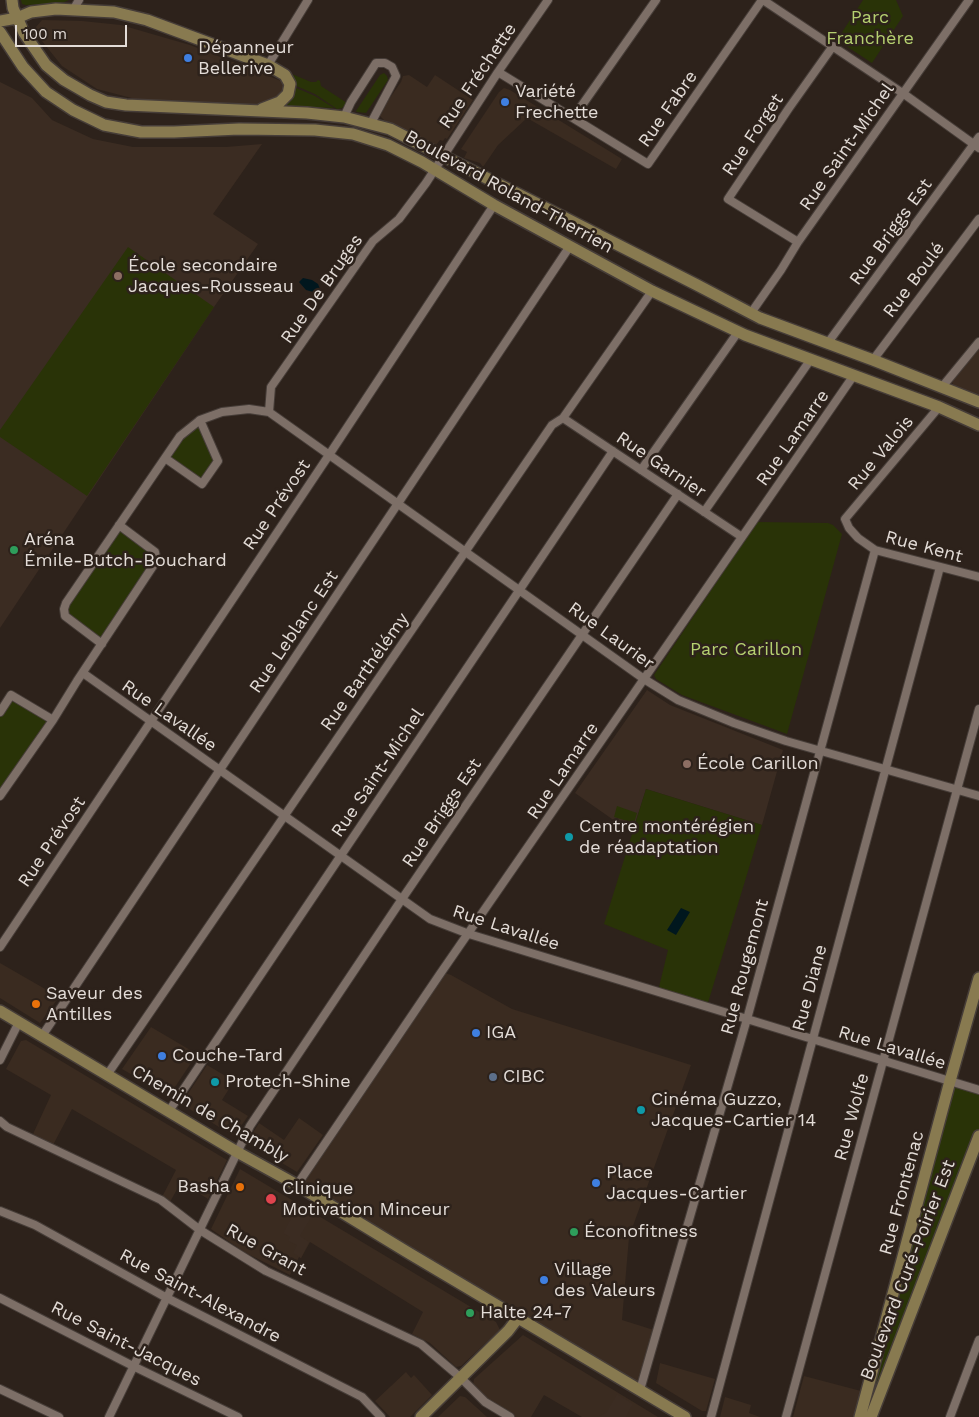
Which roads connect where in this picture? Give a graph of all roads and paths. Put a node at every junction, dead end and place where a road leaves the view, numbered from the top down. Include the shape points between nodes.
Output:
1 (12, 0) edge
2 (308, 0) edge
3 (548, 0) edge
4 (656, 0) edge
5 (762, 0) edge
6 (969, 0) edge
7 (76, 5) edge
8 (17, 18) junction
9 (0, 21) edge
10 (0, 35) edge
11 (833, 46) junction
12 (268, 65) junction
13 (498, 72) junction
14 (904, 94) junction
15 (253, 112) junction
16 (344, 117) junction
17 (573, 118) junction
18 (370, 123) junction
19 (979, 138) edge
20 (976, 146) edge
21 (443, 156) junction
22 (434, 170) junction
23 (494, 204) junction
24 (979, 219) edge
25 (798, 242) junction
26 (570, 246) junction
27 (652, 291) junction
28 (751, 313) junction
29 (738, 332) junction
30 (979, 342) edge
31 (827, 344) junction
32 (811, 359) junction
33 (873, 360) junction
34 (854, 376) junction
35 (942, 386) junction
36 (979, 402) edge
37 (939, 407) junction
38 (269, 412) junction
39 (563, 418) junction
40 (200, 420) junction
41 (979, 425) edge
42 (613, 451) junction
43 (329, 455) junction
44 (165, 458) junction
45 (641, 470) junction
46 (678, 494) junction
47 (398, 504) junction
48 (704, 512) junction
49 (845, 519) joint
50 (119, 525) junction
51 (742, 537) junction
52 (874, 550) junction
53 (466, 552) junction
54 (940, 567) junction
55 (979, 577) edge
56 (520, 590) junction
57 (582, 634) junction
58 (102, 644) junction
59 (83, 673) junction
60 (644, 679) junction
61 (979, 709) edge
62 (0, 712) edge
63 (54, 720) junction
64 (151, 721) junction
65 (820, 751) junction
66 (885, 769) junction
67 (220, 770) junction
68 (958, 790) junction
69 (0, 796) edge
70 (979, 796) edge
71 (284, 816) junction
72 (341, 855) junction
73 (402, 899) junction
74 (469, 934) junction
75 (0, 947) edge
76 (979, 978) edge
77 (0, 1011) edge
78 (747, 1019) junction
79 (19, 1022) junction
80 (42, 1036) junction
81 (812, 1038) junction
82 (0, 1060) edge
83 (883, 1060) junction
84 (108, 1075) junction
85 (950, 1081) junction
86 (979, 1090) edge
87 (169, 1111) junction
88 (0, 1120) edge
89 (979, 1136) edge
90 (237, 1152) junction
91 (297, 1185) junction
92 (0, 1211) edge
93 (200, 1230) junction
94 (0, 1298) edge
95 (167, 1298) junction
96 (518, 1318) junction
97 (979, 1340) edge
98 (135, 1367) junction
99 (461, 1378) junction
100 (0, 1389) edge
101 (640, 1390) junction
102 (59, 1417) edge
103 (109, 1417) edge
104 (238, 1417) edge
105 (381, 1417) edge
106 (421, 1417) edge
107 (510, 1417) edge
108 (685, 1417) edge
109 (711, 1417) edge
110 (786, 1417) edge
111 (860, 1417) edge
112 (871, 1417) edge
113 (950, 1417) edge

1 - 8 main road, Boulevard Roland-Therrien
2 - 12 street
3 - 13 street, Rue Fréchette
4 - 17 street
5 - 11 street
5 - 17 street, Rue Fabre via 648,164
6 - 14 street, Rue Saint-Michel
7 - 8 main road via 31,12
7 - 12 main road via 147,20
8 - 9 main road
8 - 10 main road
8 - 15 main road, Boulevard Roland-Therrien via 46,65 64,80 106,102
10 - 22 main road, Boulevard Roland-Therrien via 46,92 104,125 141,132 239,128 353,134 388,145
11 - 14 street
11 - 25 street, Rue Forget via 728,199
12 - 15 main road via 288,78 290,90 280,102
13 - 17 street, Rue Fabre
13 - 21 street, Rue Fréchette
14 - 20 street
14 - 25 street, Rue Saint-Michel
15 - 16 main road, Boulevard Roland-Therrien
16 - 18 main road, Boulevard Roland-Therrien
16 - 18 street via 376,63 385,63 396,76
18 - 21 main road, Boulevard Roland-Therrien via 390,129
19 - 20 street, Rue Briggs Est
20 - 31 street, Rue Briggs Est
21 - 22 street, Rue Fréchette
21 - 28 main road, Boulevard Roland-Therrien
22 - 23 main road, Boulevard Roland-Therrien
22 - 38 street, Rue De Bruges via 399,219 373,241 272,387
23 - 26 main road, Boulevard Roland-Therrien
23 - 43 street, Rue Prévost
24 - 33 street, Rue Boulé
25 - 28 street, Rue Saint-Michel
26 - 27 main road, Boulevard Roland-Therrien
26 - 47 street, Rue Leblanc Est
27 - 29 main road, Boulevard Roland-Therrien
27 - 39 street, Rue Barthélémy
28 - 31 main road, Boulevard Roland-Therrien
29 - 32 main road, Boulevard Roland-Therrien
29 - 45 street
30 - 35 street
31 - 33 main road, Boulevard Roland-Therrien
32 - 34 main road, Boulevard Roland-Therrien
32 - 48 street
33 - 35 main road, Boulevard Roland-Therrien
34 - 37 main road, Boulevard Roland-Therrien
34 - 51 street, Rue Lamarre
35 - 36 main road, Boulevard Roland-Therrien
37 - 41 main road, Boulevard Roland-Therrien
37 - 49 street, Rue Valois
38 - 40 street via 250,408 222,412
38 - 43 street, Rue Laurier
39 - 42 street, Rue Garnier
39 - 53 street, Rue Barthélémy via 552,425
40 - 44 street via 180,436
40 - 44 street via 218,461 202,484
42 - 45 street, Rue Garnier
42 - 56 street, Rue Saint-Michel
43 - 47 street, Rue Laurier
43 - 64 street, Rue Prévost
44 - 50 street
45 - 46 street, Rue Garnier
46 - 48 street, Rue Garnier
46 - 57 street, Rue Briggs Est
47 - 53 street, Rue Laurier
47 - 67 street, Rue Leblanc Est
48 - 51 street, Rue Garnier
49 - 52 street, Rue Kent via 858,538
50 - 58 street via 155,552 155,563
50 - 58 street via 64,609 65,616
51 - 60 street, Rue Lamarre
52 - 54 street, Rue Kent
52 - 65 street, Rue Rougemont
53 - 56 street, Rue Laurier
53 - 71 street, Rue Barthélémy
54 - 55 street, Rue Kent
54 - 66 street, Rue Diane
56 - 57 street, Rue Laurier
56 - 72 street, Rue Saint-Michel
57 - 60 street, Rue Laurier
57 - 73 street, Rue Briggs Est
58 - 59 street
59 - 63 street
59 - 64 street, Rue Lavallée
60 - 65 street, Rue Laurier via 678,700 734,723
60 - 74 street, Rue Lamarre
61 - 68 street, Rue Wolfe
62 - 63 street via 11,695
63 - 69 street
64 - 67 street, Rue Lavallée
64 - 75 street, Rue Prévost
65 - 66 street, Rue Laurier
65 - 78 street, Rue Rougemont
66 - 68 street, Rue Laurier
66 - 81 street, Rue Diane
67 - 71 street, Rue Lavallée
67 - 80 street, Rue Leblanc Est
68 - 70 street, Rue Laurier
68 - 83 street, Rue Wolfe
71 - 72 street, Rue Lavallée
71 - 84 street, Rue Barthélémy
72 - 73 street, Rue Lavallée
72 - 87 street, Rue Saint-Michel
73 - 74 street, Rue Lavallée via 430,919
73 - 90 street, Rue Briggs Est via 250,1126
74 - 78 street, Rue Lavallée
74 - 91 street, Rue Lamarre
76 - 85 main road, Rue Frontenac
77 - 79 main road, Chemin de Chambly
78 - 81 street, Rue Lavallée
78 - 101 street, Rue Rougemont
79 - 80 main road, Chemin de Chambly
79 - 82 street
80 - 84 main road, Chemin de Chambly
81 - 83 street, Rue Lavallée
81 - 109 street, Rue Diane
83 - 85 street, Rue Lavallée
83 - 110 street, Rue Wolfe
84 - 87 main road, Chemin de Chambly
85 - 86 street, Rue Lavallée
85 - 111 main road, Rue Frontenac
87 - 90 main road, Chemin de Chambly
88 - 93 street, Rue Grant via 8,1127 161,1200
89 - 112 main road, Boulevard Curé-Poirier Est
90 - 91 main road, Chemin de Chambly
90 - 93 street, Rue Briggs Est
91 - 96 main road, Chemin de Chambly
92 - 95 street, Rue Saint-Alexandre via 35,1225
93 - 95 street, Rue Briggs Est
93 - 99 street, Rue Grant via 266,1271 422,1344
94 - 98 street, Rue Saint-Jacques
95 - 98 street, Rue Briggs Est
95 - 105 street, Rue Saint-Alexandre via 362,1397
96 - 99 main road
96 - 101 main road, Chemin de Chambly
97 - 113 street
98 - 103 street, Rue Briggs Est
98 - 104 street, Rue Saint-Jacques
99 - 106 main road
99 - 107 street, Rue Grant via 485,1402
100 - 102 street
101 - 108 main road, Chemin de Chambly

